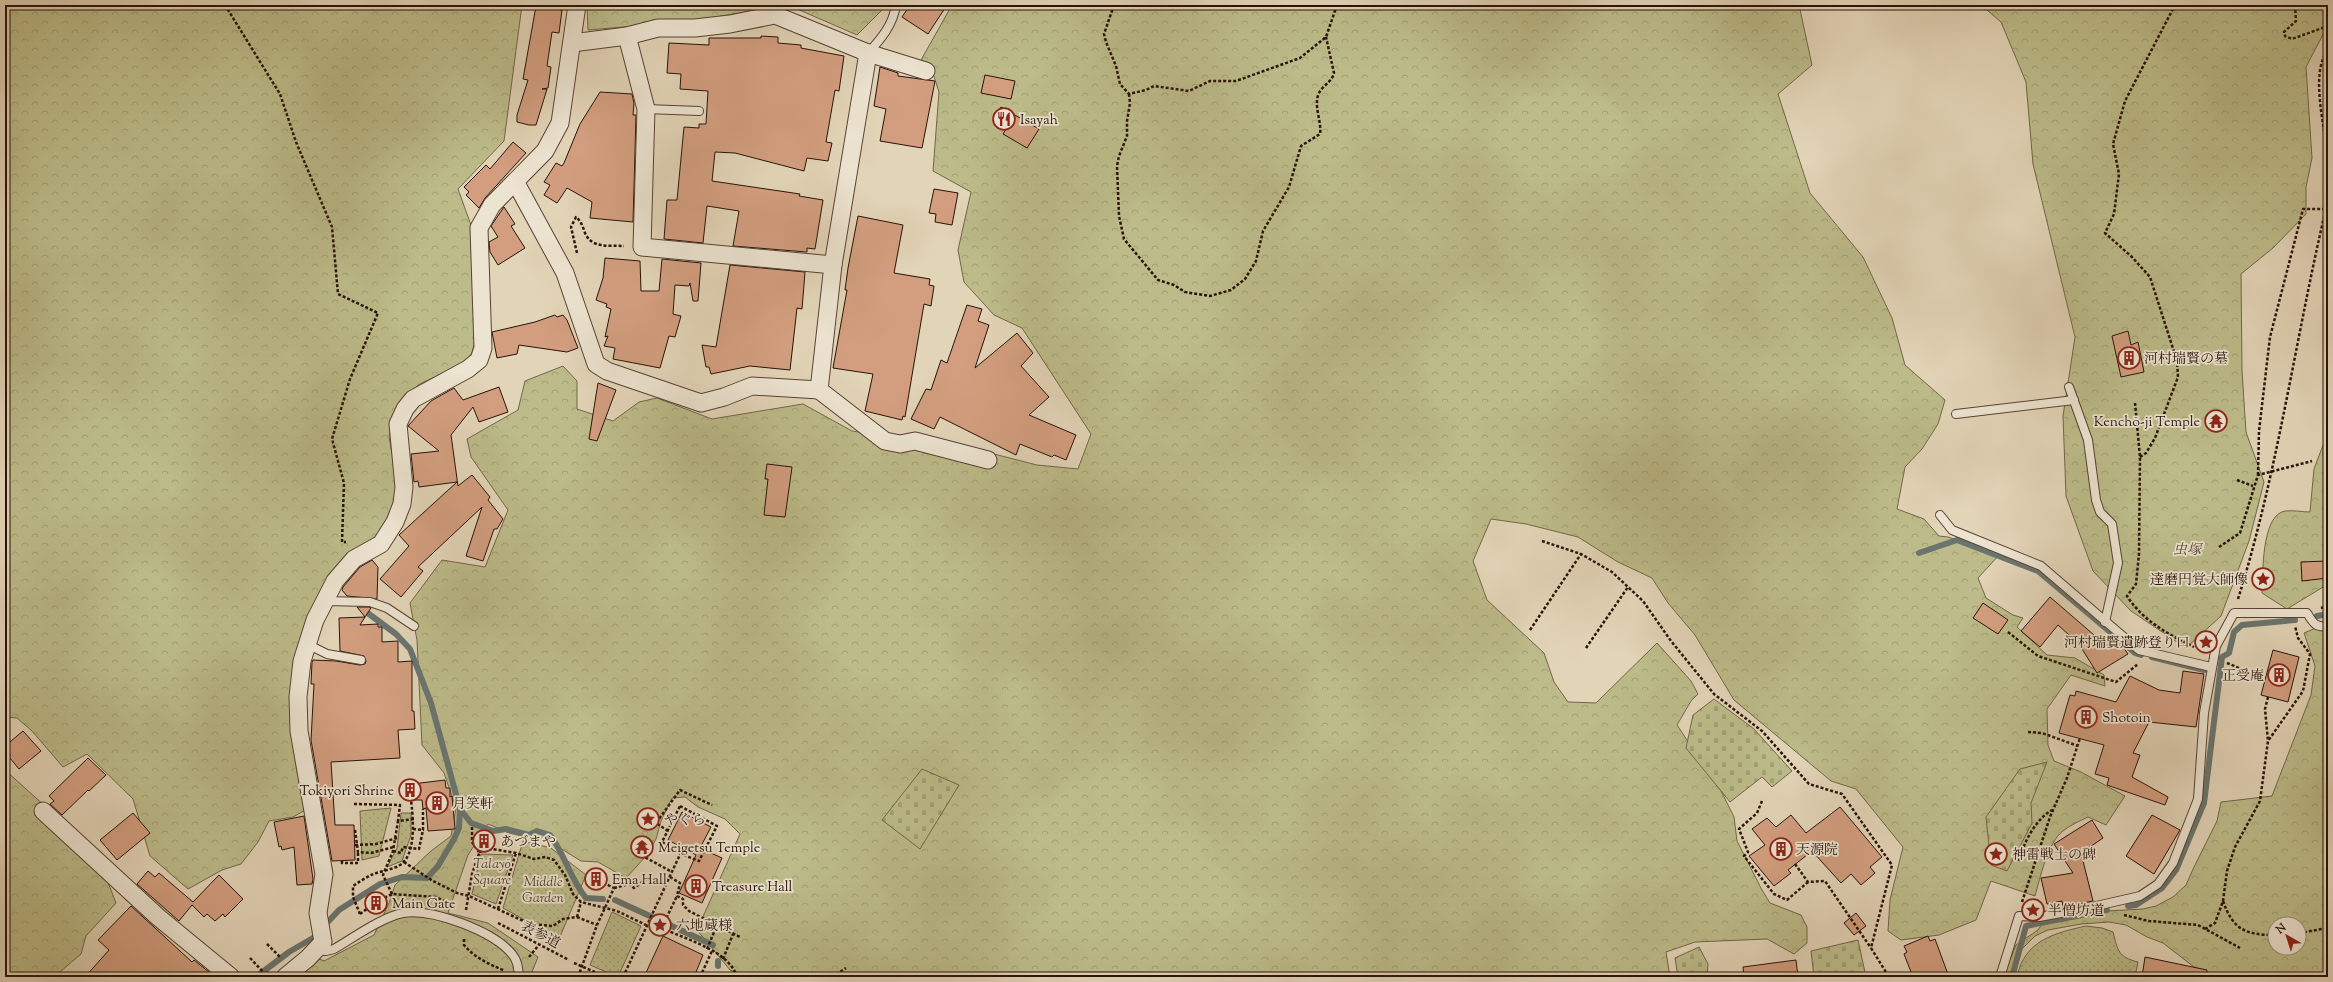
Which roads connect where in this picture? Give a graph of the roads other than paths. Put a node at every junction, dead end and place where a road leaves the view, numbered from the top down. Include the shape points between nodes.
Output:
1 (577, 5) edge
2 (896, 5) edge
3 (627, 36) junction
4 (572, 43) junction
5 (868, 53) junction
6 (926, 71) dead end
7 (646, 109) junction
8 (699, 111) dead end
9 (516, 183) junction
10 (833, 265) junction
11 (2069, 387) dead end
12 (819, 390) junction
13 (2074, 400) junction
14 (1956, 414) dead end
15 (988, 460) dead end
16 (1940, 515) dead end
17 (323, 601) junction
18 (2105, 622) junction
19 (414, 626) dead end
20 (2328, 626) edge
21 (307, 644) junction
22 (361, 660) dead end
23 (2211, 667) junction
24 (43, 811) dead end
25 (319, 943) junction
26 (231, 977) edge
27 (285, 977) edge
28 (519, 977) edge
29 (2000, 977) edge

1 - 4 street
2 - 5 lane via 884,36
3 - 4 street
3 - 5 street via 658,28 723,25 775,15
3 - 7 street
4 - 9 street via 560,124 545,151
5 - 6 street
5 - 10 street
7 - 8 lane
7 - 10 street via 642,247
9 - 12 street via 565,272 596,364 607,371 701,403 752,386
9 - 17 street via 492,205 479,228 483,348 479,360 468,369 414,399 405,409 398,424 404,487 402,504 395,522 381,544 354,559 335,581
10 - 12 street
11 - 13 lane
12 - 15 street via 885,441 900,444 915,441
13 - 14 lane
13 - 18 lane via 2088,440 2096,500 2100,512 2112,524 2118,563
16 - 18 lane via 1952,530 2041,566
17 - 19 lane via 370,602 387,608
17 - 21 street
18 - 23 lane via 2140,650
20 - 23 lane via 2320,627 2313,624 2307,613 2234,613 2216,646
21 - 22 lane via 327,654
21 - 25 street via 300,679 299,731 324,874 318,912
23 - 29 lane via 2199,765 2198,799 2173,863 2158,884 2140,896 2039,917 2019,916
24 - 26 street via 158,917
25 - 27 street
25 - 28 lane via 326,951 334,949 403,913 441,918 491,936 512,954 518,964

